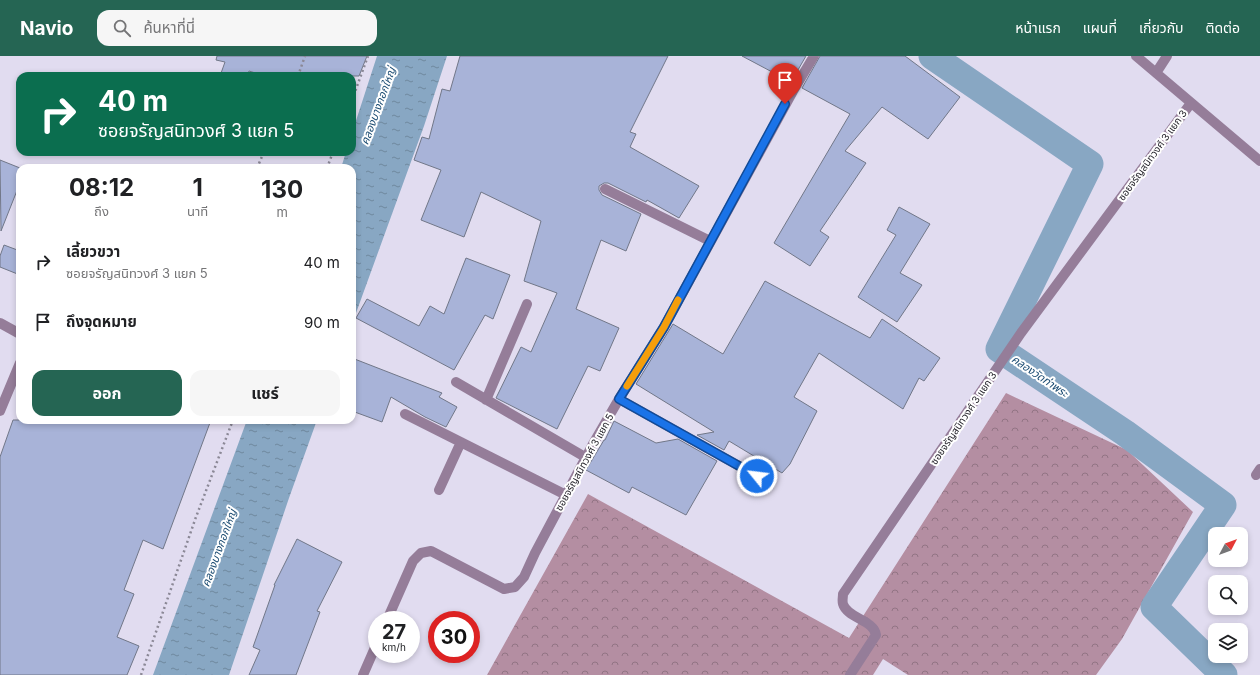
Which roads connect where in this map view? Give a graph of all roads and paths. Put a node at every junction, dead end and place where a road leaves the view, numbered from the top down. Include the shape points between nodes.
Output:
1 (305, 56) edge
2 (368, 56) edge
3 (814, 56) edge
4 (1136, 56) edge
5 (1167, 56) edge
6 (299, 72) edge
7 (1156, 73) junction
8 (356, 89) edge
9 (1191, 103) junction
10 (1260, 161) edge
11 (605, 189) dead end
12 (710, 241) junction
13 (527, 304) dead end
14 (0, 323) edge
15 (16, 332) edge
16 (16, 373) edge
17 (456, 382) dead end
18 (619, 399) junction
19 (486, 400) junction
20 (0, 411) edge
21 (405, 414) dead end
22 (232, 424) edge
23 (461, 442) junction
24 (585, 458) junction
25 (757, 476) dead end
26 (439, 490) dead end
27 (566, 495) junction
28 (391, 611) edge
29 (368, 663) edge
30 (141, 675) edge
31 (363, 675) edge
32 (850, 675) edge

1 - 6 path
2 - 8 path
3 - 12 street, ซอยจรัญสนิทวงศ์ 3 แยก 5
4 - 7 street
5 - 7 street
7 - 9 street
9 - 10 street
9 - 32 street, ซอยจรัญสนิทวงศ์ 3 แยก 3 via 1021,333 843,594 843,604 848,611 874,628 876,635
11 - 12 street
12 - 18 street, ซอยจรัญสนิทวงศ์ 3 แยก 5 via 664,327
13 - 19 street
14 - 15 street
16 - 20 street
17 - 19 street
18 - 24 street, ซอยจรัญสนิทวงศ์ 3 แยก 5
18 - 25 street
19 - 24 street
21 - 23 street
22 - 30 path via 196,517
23 - 26 street
23 - 27 street
24 - 27 street, ซอยจรัญสนิทวงศ์ 3 แยก 5
27 - 28 street, ซอยจรัญสนิทวงศ์ 3 แยก 5 via 524,577 515,587 504,589 431,551 421,553 413,561
29 - 31 street

